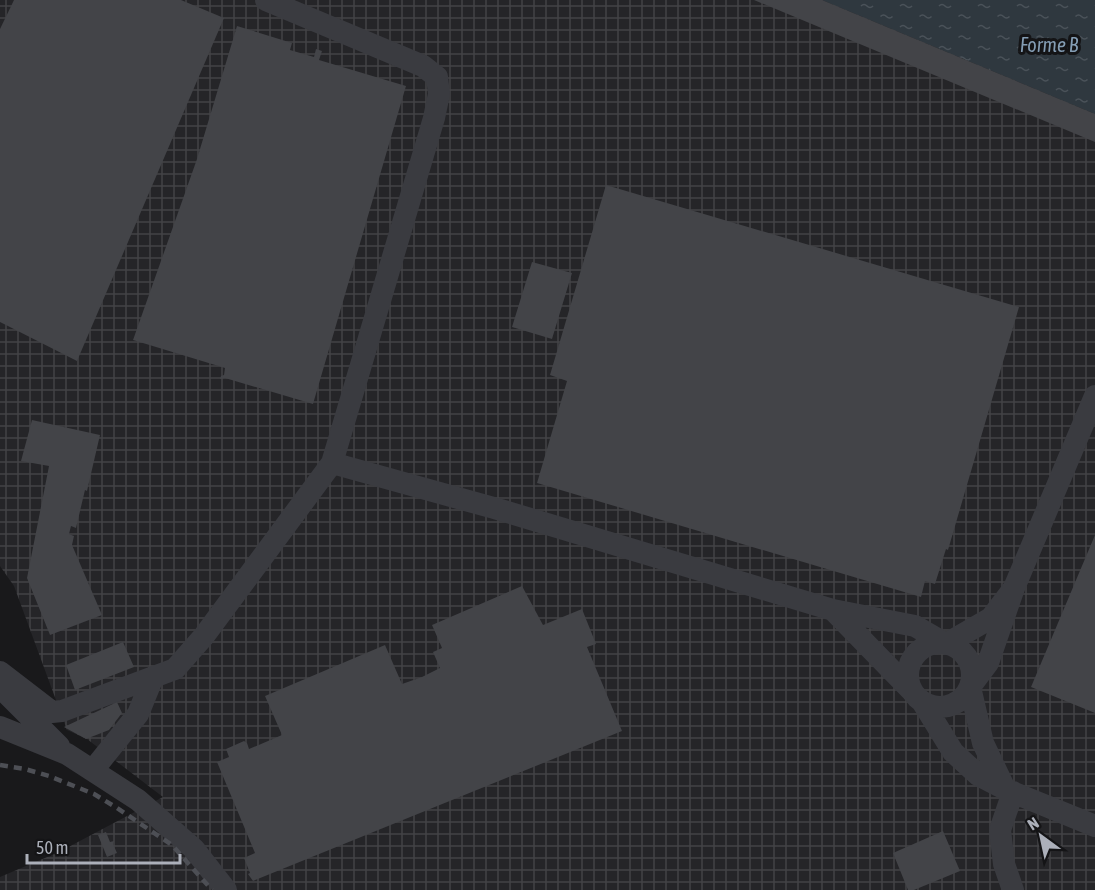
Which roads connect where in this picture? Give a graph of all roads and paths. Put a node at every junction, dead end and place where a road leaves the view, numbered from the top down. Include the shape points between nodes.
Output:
1 (266, 0) edge
2 (1095, 396) edge
3 (332, 463) junction
4 (1014, 588) junction
5 (833, 610) junction
6 (946, 644) junction
7 (0, 672) edge
8 (153, 677) junction
9 (0, 687) edge
10 (970, 687) junction
11 (917, 697) junction
12 (0, 727) edge
13 (67, 754) junction
14 (93, 770) junction
15 (1009, 790) junction
16 (1095, 826) edge
17 (226, 890) edge
18 (1013, 890) edge

1 - 3 street via 423,66 437,77 439,94 434,118
2 - 4 street
3 - 5 street
3 - 8 street via 204,636 175,669
4 - 6 street via 992,618
4 - 10 street via 988,663
5 - 6 street via 915,626
5 - 11 street
6 - 10 street via 965,655 972,676
6 - 11 street via 926,646 911,660 908,680
7 - 8 street via 52,712
8 - 14 street via 138,714
9 - 13 street
10 - 11 street via 950,706 932,707
10 - 15 street via 983,743
11 - 15 street via 953,752 978,775
12 - 13 street
13 - 14 street
14 - 17 street via 138,800 194,849
15 - 16 street
15 - 18 street via 1000,830 1004,864

